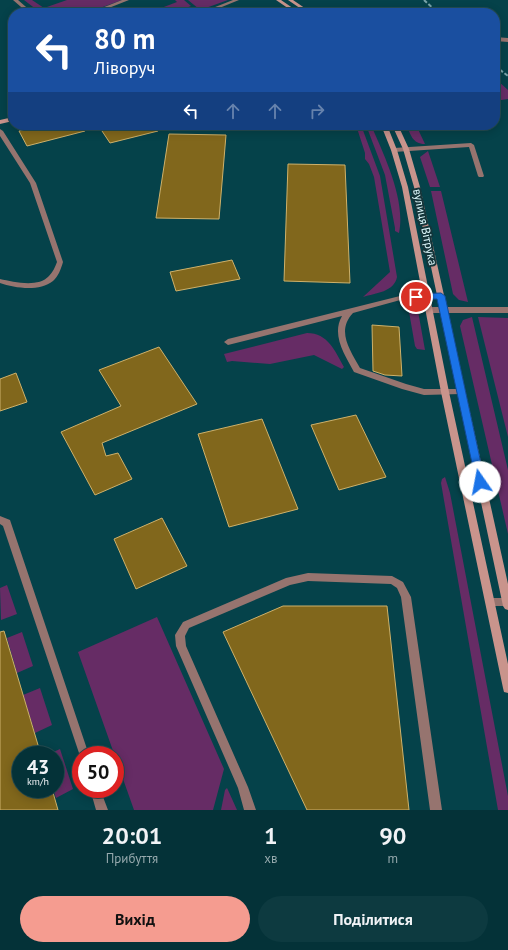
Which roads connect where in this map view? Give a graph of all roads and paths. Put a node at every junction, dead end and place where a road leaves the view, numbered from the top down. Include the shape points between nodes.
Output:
1 (15, 0) edge
2 (127, 0) edge
3 (237, 0) edge
4 (278, 0) edge
5 (290, 0) edge
6 (25, 8) edge
7 (105, 8) edge
8 (215, 8) edge
9 (290, 8) edge
10 (302, 8) edge
11 (386, 130) edge
12 (397, 130) edge
13 (0, 131) edge
14 (406, 149) junction
15 (394, 150) junction
16 (481, 176) dead end
17 (0, 281) edge
18 (427, 296) junction
19 (441, 296) junction
20 (352, 310) junction
21 (430, 310) junction
22 (444, 310) junction
23 (508, 310) edge
24 (228, 342) dead end
25 (460, 391) junction
26 (445, 392) junction
27 (0, 520) edge
28 (491, 602) junction
29 (508, 604) edge
30 (508, 688) edge
31 (81, 746) edge
32 (98, 798) edge
33 (102, 810) edge
34 (250, 810) edge
35 (436, 810) edge

1 - 6 street
2 - 7 street
3 - 8 street
4 - 9 main road
5 - 10 main road
11 - 15 main road, вулиця Вітрука
12 - 14 main road, вулиця Вітрука
13 - 17 street via 33,183 60,262 47,282 32,285
14 - 15 street
14 - 16 street via 471,144
14 - 19 main road, вулиця Вітрука
15 - 18 main road, вулиця Вітрука via 405,186
18 - 19 street
18 - 20 street via 404,297
18 - 21 main road, вулиця Вітрука
19 - 22 main road, вулиця Вітрука
20 - 24 street
20 - 26 street via 340,322 340,332 357,370 412,389
21 - 22 street
21 - 26 main road, вулиця Вітрука
22 - 23 street
22 - 25 main road, вулиця Вітрука
25 - 26 street
25 - 29 main road, вулиця Вітрука
26 - 28 main road, вулиця Вітрука
27 - 31 street via 7,524
28 - 29 street
28 - 30 main road, вулиця Вітрука
32 - 33 street
34 - 35 street via 243,787 182,646 180,635 186,625 289,581 308,576 392,580 400,585 406,597

